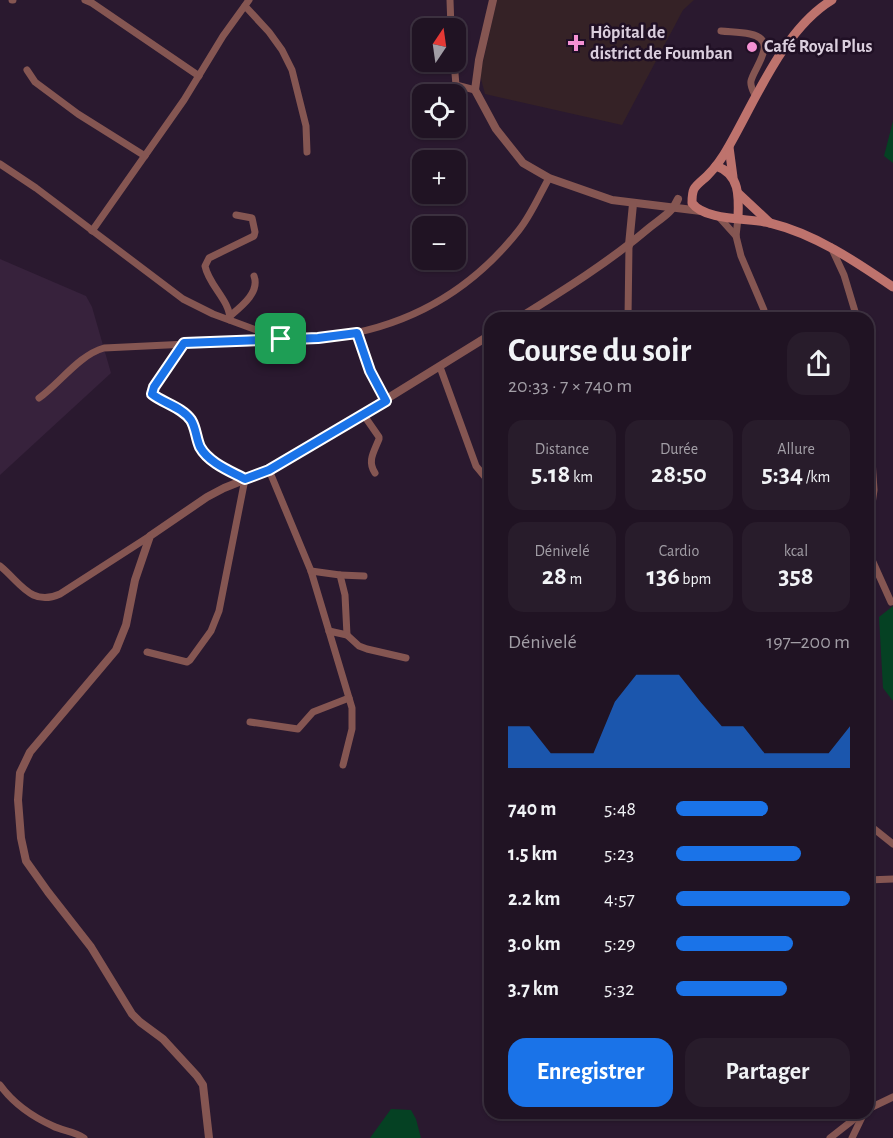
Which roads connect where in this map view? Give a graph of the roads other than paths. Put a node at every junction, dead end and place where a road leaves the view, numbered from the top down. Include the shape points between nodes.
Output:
1 (85, 0) edge
2 (450, 0) edge
3 (493, 0) edge
4 (832, 0) edge
5 (247, 3) edge
6 (451, 18) edge
7 (721, 31) dead end
8 (27, 70) dead end
9 (454, 72) edge
10 (199, 76) junction
11 (475, 90) junction
12 (755, 95) junction
13 (729, 147) junction
14 (307, 152) dead end
15 (145, 156) junction
16 (1, 166) edge
17 (716, 166) junction
18 (549, 178) junction
19 (734, 179) junction
20 (694, 189) junction
21 (739, 194) junction
22 (678, 199) junction
23 (633, 204) junction
24 (664, 207) junction
25 (674, 209) junction
26 (701, 211) junction
27 (236, 214) dead end
28 (717, 215) junction
29 (738, 218) junction
30 (770, 223) junction
31 (92, 231) junction
32 (736, 236) junction
33 (629, 245) junction
34 (831, 248) junction
35 (254, 276) dead end
36 (893, 286) edge
37 (529, 312) edge
38 (628, 312) edge
39 (762, 312) edge
40 (855, 312) edge
41 (230, 318) junction
42 (357, 333) junction
43 (281, 339) junction
44 (484, 339) edge
45 (184, 343) junction
46 (440, 367) junction
47 (39, 398) dead end
48 (386, 401) junction
49 (363, 414) junction
50 (269, 470) junction
51 (375, 473) dead end
52 (484, 476) edge
53 (245, 479) junction
54 (150, 536) junction
55 (874, 564) edge
56 (0, 566) edge
57 (311, 571) junction
58 (340, 575) junction
59 (364, 576) dead end
60 (891, 602) dead end
61 (329, 631) junction
62 (347, 635) junction
63 (147, 652) dead end
64 (406, 658) dead end
65 (349, 699) junction
66 (250, 722) dead end
67 (343, 765) dead end
68 (874, 829) edge
69 (893, 844) edge
70 (893, 879) edge
71 (874, 880) edge
72 (0, 1085) edge
73 (893, 1097) edge
74 (874, 1106) edge
75 (855, 1119) edge
76 (860, 1119) edge
77 (84, 1138) edge
78 (209, 1138) edge
79 (830, 1138) edge
80 (852, 1138) edge

1 - 10 street
2 - 6 street
3 - 11 street
4 - 12 main road via 804,22
5 - 10 street
5 - 14 street via 292,70 306,126
7 - 12 street via 751,34 763,43 765,53 751,81
8 - 15 street via 35,82 78,114
9 - 11 street via 456,85
10 - 15 street
11 - 18 street via 512,152
12 - 13 main road
13 - 17 main road
13 - 19 main road
15 - 31 street
16 - 31 street
17 - 19 main road
17 - 20 main road
18 - 23 street
18 - 42 street via 519,230 463,285 408,317
19 - 21 main road
20 - 22 street
20 - 26 main road via 692,202
21 - 29 main road
21 - 30 main road
22 - 24 street
22 - 25 street
23 - 24 street
23 - 33 street
24 - 25 street
25 - 26 street
25 - 33 street
26 - 28 main road
27 - 41 street via 252,218 254,236 209,258 205,266
28 - 29 main road
28 - 32 street
29 - 30 main road
29 - 32 street
30 - 34 main road
31 - 41 street via 183,299
32 - 39 street
33 - 37 street
33 - 38 street
34 - 36 main road
34 - 40 street
35 - 41 street via 256,287
41 - 43 street
42 - 43 street
42 - 48 street
43 - 45 street
44 - 46 street
45 - 47 street via 93,351
45 - 53 street via 152,394 192,421 207,456
46 - 48 street
46 - 52 street via 476,466
48 - 49 street
49 - 50 street
49 - 51 street via 379,436 370,462
50 - 53 street
50 - 57 street
53 - 54 street via 207,498
53 - 63 street via 227,576 211,631 187,662
54 - 56 street via 47,599 33,596
54 - 78 street via 116,650 23,764 19,820 26,861 33,873 91,947 132,1014 163,1039 197,1076 202,1085
55 - 60 street
57 - 58 street
57 - 61 street
58 - 59 street
58 - 62 street
61 - 62 street
61 - 65 street
62 - 64 street via 359,646
65 - 66 street via 313,712 298,729
65 - 67 street via 353,720
68 - 69 street
70 - 71 street
72 - 77 street via 38,1118
73 - 74 street
75 - 79 street
76 - 80 street

